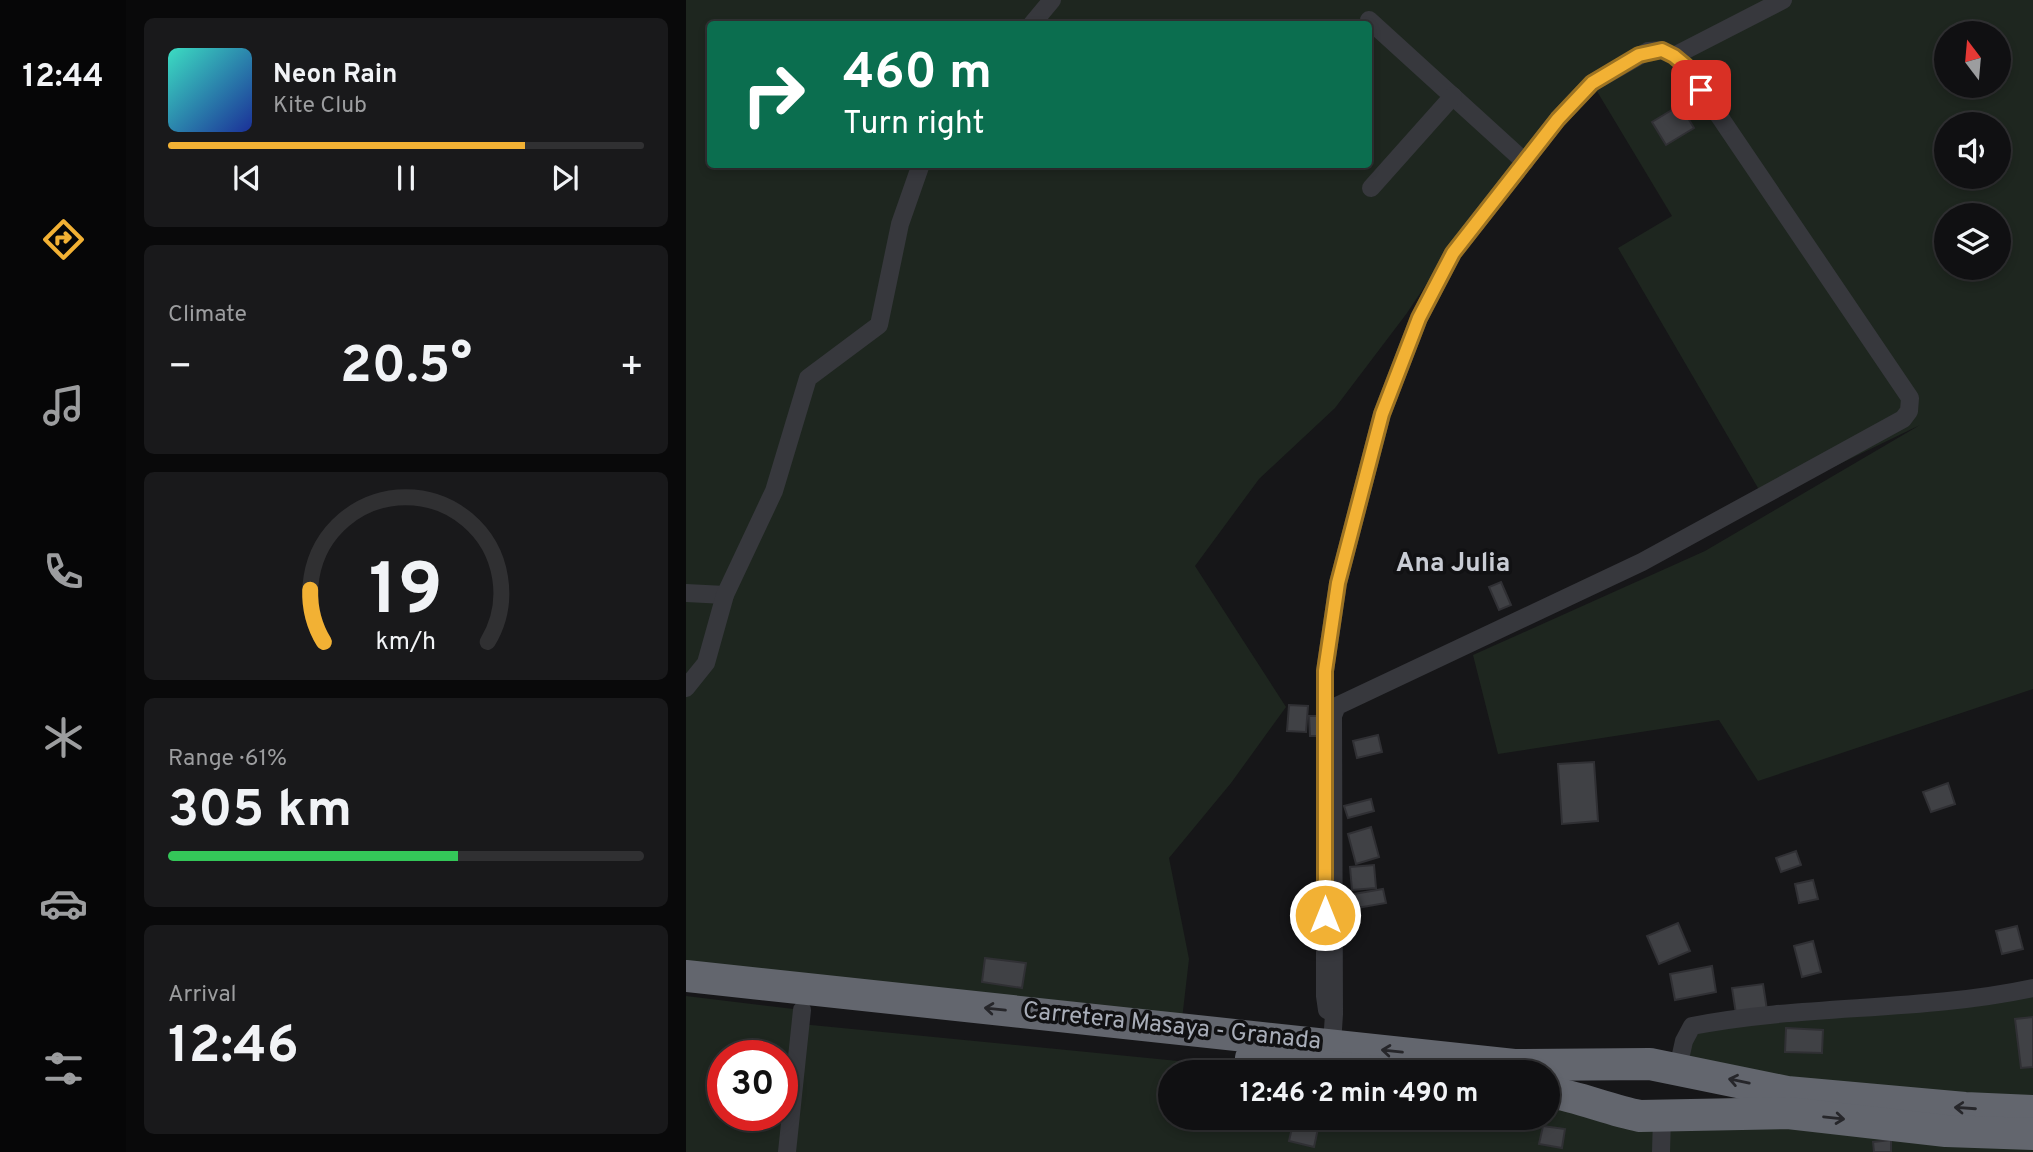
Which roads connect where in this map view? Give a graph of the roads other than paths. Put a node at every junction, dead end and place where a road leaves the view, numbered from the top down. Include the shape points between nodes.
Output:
1 (1052, 0) edge
2 (1783, 0) edge
3 (1034, 21) edge
4 (1372, 23) edge
5 (1674, 56) junction
6 (1453, 96) junction
7 (1525, 162) junction
8 (919, 168) edge
9 (1371, 188) dead end
10 (686, 593) edge
11 (725, 595) junction
12 (686, 688) edge
13 (686, 976) edge
14 (2033, 988) edge
15 (686, 996) edge
16 (802, 1010) junction
17 (1333, 1029) junction
18 (1265, 1060) edge
19 (1622, 1063) junction
20 (1678, 1068) junction
21 (1560, 1094) edge
22 (1617, 1111) junction
23 (2033, 1111) edge
24 (1667, 1117) junction
25 (2033, 1134) edge
26 (787, 1152) edge
27 (1661, 1152) edge

1 - 3 street
2 - 5 street
4 - 6 street
5 - 7 street via 1662,50 1647,51 1592,83
5 - 17 street via 1686,66 1910,398 1909,411 1903,419 1642,562 1337,706
6 - 7 street
6 - 9 street
7 - 17 street via 1453,253 1419,318 1382,414 1338,583 1325,671 1325,996
8 - 11 street via 900,224 879,325 808,378 774,491
10 - 11 street
11 - 12 street via 706,663
17 -> 13 highway, Carretera Masaya - Granada
14 - 20 street via 1991,997 1692,1026
15 - 16 highway, Carretera Masaya - Granada
16 - 18 highway, Carretera Masaya - Granada
16 - 26 street
19 -> 17 highway, Carretera Masaya - Granada via 1514,1065
19 - 20 highway, Carretera Masaya - Granada
19 - 22 highway via 1606,1084
23 -> 20 highway, Carretera Masaya - Granada via 1787,1092
20 - 24 highway via 1686,1096
21 - 22 highway
22 - 24 highway
24 -> 25 highway via 1788,1113 1946,1131
24 - 27 street

